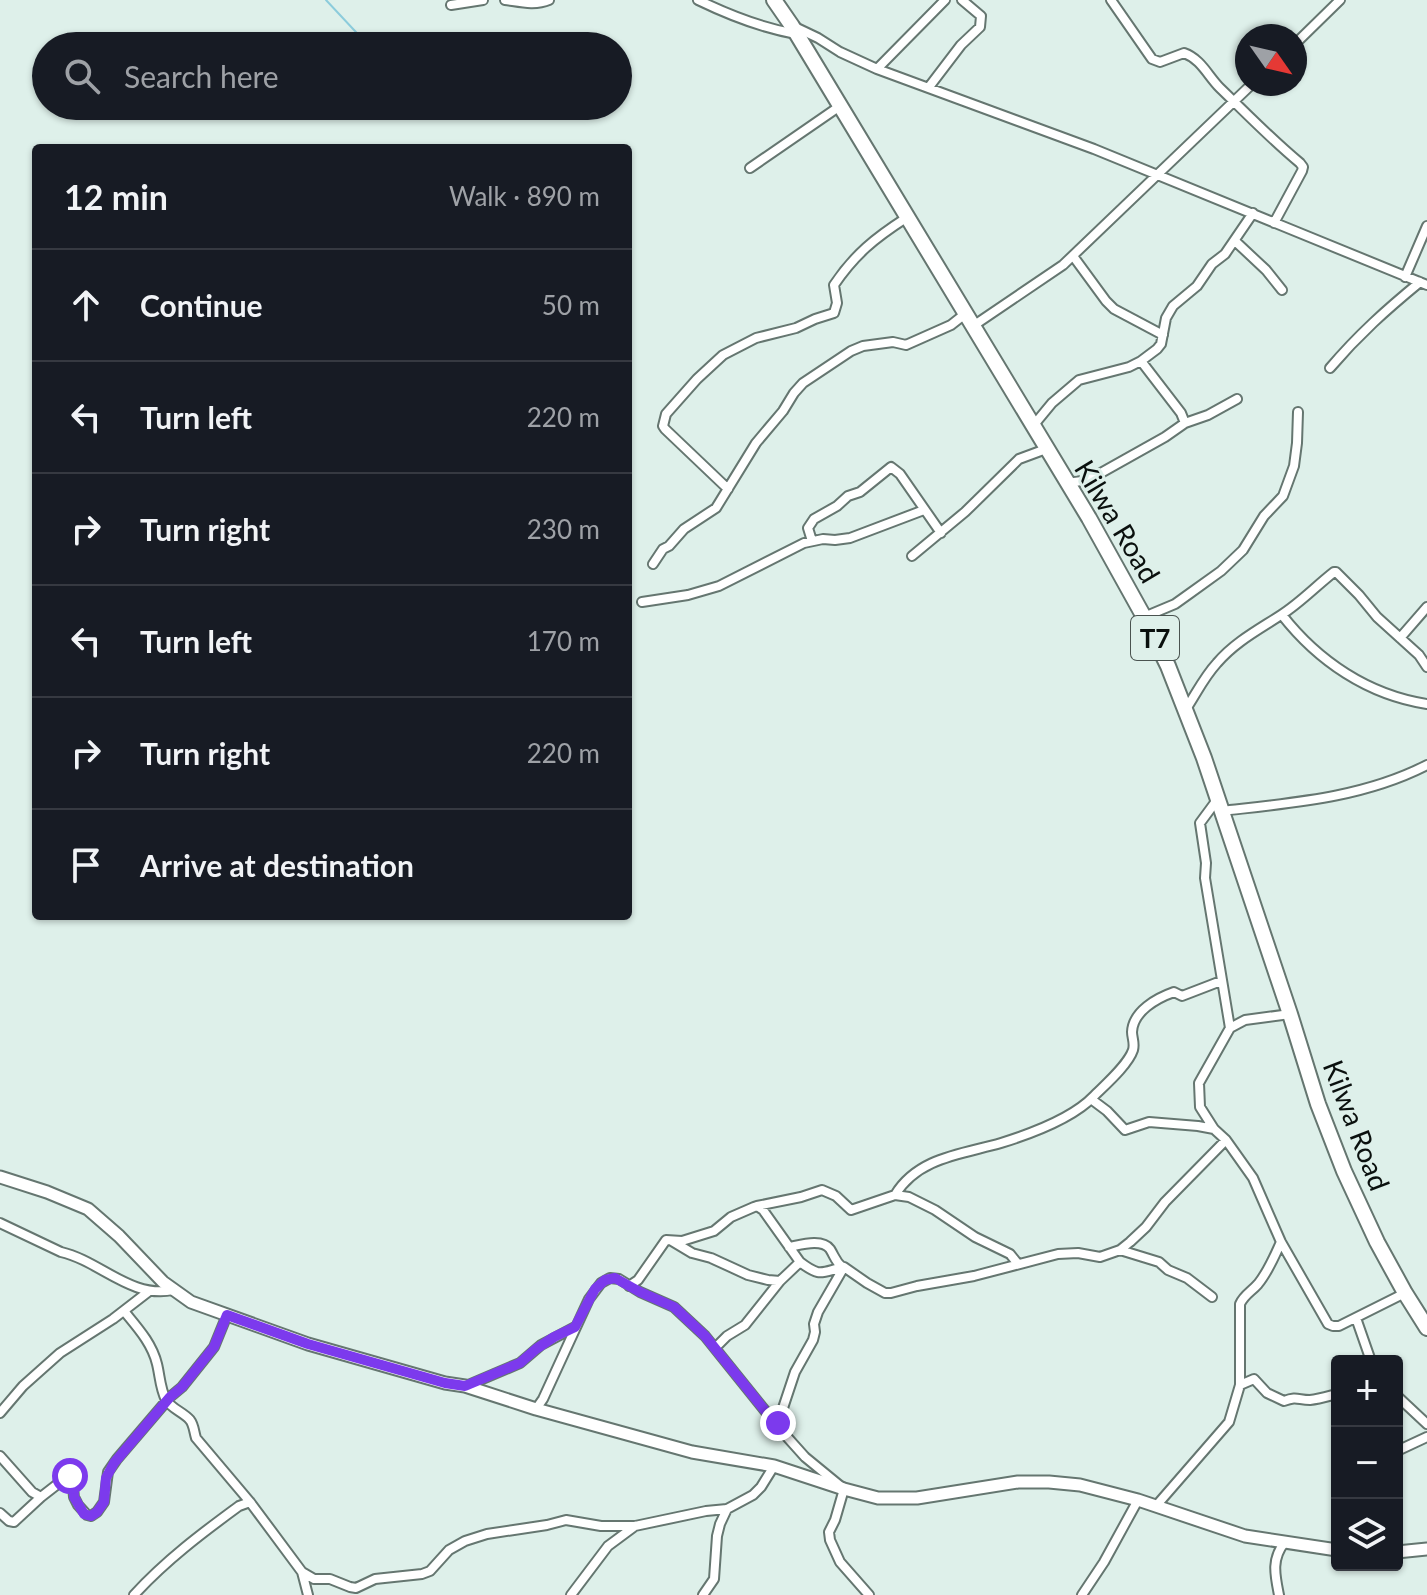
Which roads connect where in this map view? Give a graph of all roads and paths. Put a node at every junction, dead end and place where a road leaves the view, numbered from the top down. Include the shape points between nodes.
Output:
1 (483, 0) edge
2 (505, 0) edge
3 (549, 0) edge
4 (698, 0) edge
5 (945, 0) edge
6 (962, 0) edge
7 (1111, 0) edge
8 (1340, 0) edge
9 (778, 1) edge
10 (451, 5) dead end
11 (794, 30) junction
12 (1307, 32) edge
13 (877, 69) junction
14 (929, 87) junction
15 (1240, 96) edge
16 (1235, 101) junction
17 (840, 106) junction
18 (750, 168) dead end
19 (1156, 175) junction
20 (1253, 213) junction
21 (906, 218) junction
22 (1274, 223) junction
23 (1427, 226) edge
24 (1235, 241) junction
25 (1073, 256) junction
26 (1405, 277) junction
27 (1423, 284) edge
28 (1282, 290) dead end
29 (969, 320) junction
30 (1163, 335) junction
31 (1141, 361) junction
32 (1330, 368) dead end
33 (1237, 399) dead end
34 (1298, 412) dead end
35 (1185, 423) junction
36 (1033, 426) junction
37 (1046, 449) junction
38 (1066, 483) junction
39 (728, 489) junction
40 (924, 510) junction
41 (941, 533) junction
42 (812, 541) junction
43 (912, 556) dead end
44 (653, 564) dead end
45 (642, 602) dead end
46 (1427, 607) edge
47 (1282, 615) junction
48 (1144, 617) junction
49 (1400, 638) junction
50 (1427, 667) edge
51 (1427, 704) edge
52 (1186, 709) junction
53 (1427, 765) edge
54 (1219, 805) junction
55 (1221, 981) junction
56 (1290, 1014) junction
57 (1230, 1028) junction
58 (1091, 1099) junction
59 (1214, 1129) junction
60 (1226, 1140) junction
61 (0, 1177) edge
62 (895, 1195) junction
63 (757, 1206) junction
64 (0, 1223) edge
65 (672, 1241) junction
66 (1281, 1242) junction
67 (789, 1247) junction
68 (1120, 1250) junction
69 (800, 1262) junction
70 (1018, 1264) junction
71 (843, 1267) junction
72 (780, 1281) junction
73 (629, 1286) junction
74 (173, 1290) junction
75 (148, 1292) junction
76 (1405, 1293) junction
77 (1212, 1297) dead end
78 (124, 1311) junction
79 (227, 1315) junction
80 (1356, 1318) junction
81 (575, 1327) junction
82 (1427, 1328) edge
83 (715, 1348) junction
84 (1369, 1355) edge
85 (1240, 1385) junction
86 (465, 1386) junction
87 (1331, 1396) edge
88 (167, 1402) junction
89 (1403, 1402) edge
90 (536, 1409) junction
91 (0, 1413) edge
92 (1427, 1424) edge
93 (779, 1428) junction
94 (1427, 1437) edge
95 (1403, 1448) edge
96 (0, 1456) edge
97 (774, 1466) junction
98 (844, 1489) junction
99 (41, 1497) junction
100 (1138, 1500) junction
101 (250, 1502) junction
102 (1156, 1506) junction
103 (727, 1509) junction
104 (0, 1513) edge
105 (635, 1526) junction
106 (1285, 1542) junction
107 (1331, 1549) edge
108 (1427, 1549) edge
109 (1403, 1551) edge
110 (302, 1572) junction
111 (134, 1595) edge
112 (308, 1595) edge
113 (571, 1595) edge
114 (703, 1595) edge
115 (869, 1595) edge
116 (1082, 1595) edge
117 (1279, 1595) edge

1 - 10 street
2 - 3 street
4 - 11 street via 763,26
5 - 13 street
6 - 14 street via 981,16 980,27
7 - 16 street via 1152,59 1192,56
8 - 12 street
9 - 11 highway, Kilwa Road / T7
11 - 13 street
11 - 17 highway, Kilwa Road / T7
13 - 14 street
14 - 19 street
15 - 16 street
16 - 19 street
16 - 22 street via 1303,167
17 - 18 street
17 - 21 highway, Kilwa Road / T7
19 - 20 street
19 - 25 street
20 - 22 street
20 - 24 street
21 - 29 highway, Kilwa Road / T7
21 - 39 street via 854,257 834,285 834,313 756,338 723,355 666,414 665,429
22 - 26 street
23 - 26 street
24 - 28 street
24 - 30 street via 1173,306
25 - 29 street via 1041,281
25 - 30 street via 1114,309
26 - 27 street
27 - 32 street via 1377,317
29 - 36 highway, Kilwa Road / T7
29 - 39 street via 906,345 863,346 803,383
30 - 31 street via 1157,349
31 - 35 street
31 - 36 street via 1079,380
33 - 35 street
34 - 48 street via 1294,466 1283,496 1243,550 1175,604
35 - 38 street via 1099,474
36 - 37 highway, Kilwa Road / T7
37 - 38 highway, Kilwa Road / T7
37 - 41 street via 1019,459
38 - 48 highway, Kilwa Road / T7
39 - 44 street via 716,508 684,529
40 - 41 street
40 - 42 street via 850,538
40 - 42 street via 900,474 889,467 814,519 808,528
41 - 43 street
42 - 45 street via 719,586
46 - 49 street
47 - 49 street via 1336,572
47 - 51 street via 1323,658 1352,678 1378,692
47 - 52 street via 1232,648
48 - 52 highway, Kilwa Road / T7
49 - 50 street
52 - 54 highway, Kilwa Road / T7
53 - 54 street via 1382,785 1319,800
54 - 55 street via 1200,823
54 - 56 highway, Kilwa Road / T7
55 - 57 street
55 - 58 street via 1182,996 1164,995 1142,1011 1133,1027 1129,1058
56 - 57 street via 1257,1017
56 - 76 highway, Kilwa Road / T7 via 1344,1171
57 - 59 street via 1199,1083 1200,1107
58 - 59 street via 1125,1130 1149,1122
58 - 62 street via 1015,1138 931,1163 909,1177
59 - 60 street
60 - 66 street via 1253,1178
60 - 68 street
61 - 74 street via 88,1209
62 - 63 street via 854,1210 822,1190
62 - 70 street via 935,1210 1010,1254
63 - 65 street via 714,1231
63 - 67 street
64 - 75 street
65 - 72 street via 748,1275
65 - 73 street via 663,1243
66 - 80 street via 1328,1324 1339,1326
66 - 85 street via 1268,1270 1240,1304
67 - 69 street
67 - 71 street via 823,1244
68 - 70 street via 1100,1257 1058,1254
68 - 77 street via 1159,1262
69 - 71 street via 819,1273
69 - 72 street
70 - 71 street via 891,1293
71 - 93 street via 815,1319 813,1340 792,1379
72 - 83 street via 745,1325
73 - 81 street via 615,1278 601,1283
73 - 83 street via 674,1307
74 - 75 street
74 - 79 street
75 - 78 street
76 - 80 street
76 - 82 highway, Kilwa Road / T7
78 - 88 street via 153,1354
78 - 91 street via 60,1353
79 - 86 street via 308,1344
79 - 88 street via 214,1347
80 - 84 street
81 - 86 street via 520,1363
81 - 90 street
83 - 93 street
85 - 87 street via 1254,1379 1284,1401
85 - 102 street via 1224,1430
86 - 90 street
88 - 99 street via 108,1472 104,1502 97,1512 84,1514 70,1476
88 - 101 street via 188,1419 196,1438
89 - 92 street
90 - 97 street via 692,1452
93 - 98 street
94 - 95 street
96 - 99 street
97 - 98 street
97 - 103 street via 753,1495
98 - 100 street via 878,1498 917,1498 1049,1482
98 - 115 street via 830,1540 840,1562
99 - 104 street via 14,1522
100 - 102 street
100 - 116 street
101 - 110 street
101 - 111 street via 178,1553
102 - 106 street via 1245,1536
103 - 105 street
103 - 114 street via 717,1536 714,1579
105 - 110 street via 566,1520 487,1534 449,1550 430,1571 375,1579 356,1588
105 - 113 street via 608,1546
106 - 107 street
106 - 117 street via 1276,1556
108 - 109 street
110 - 112 street

